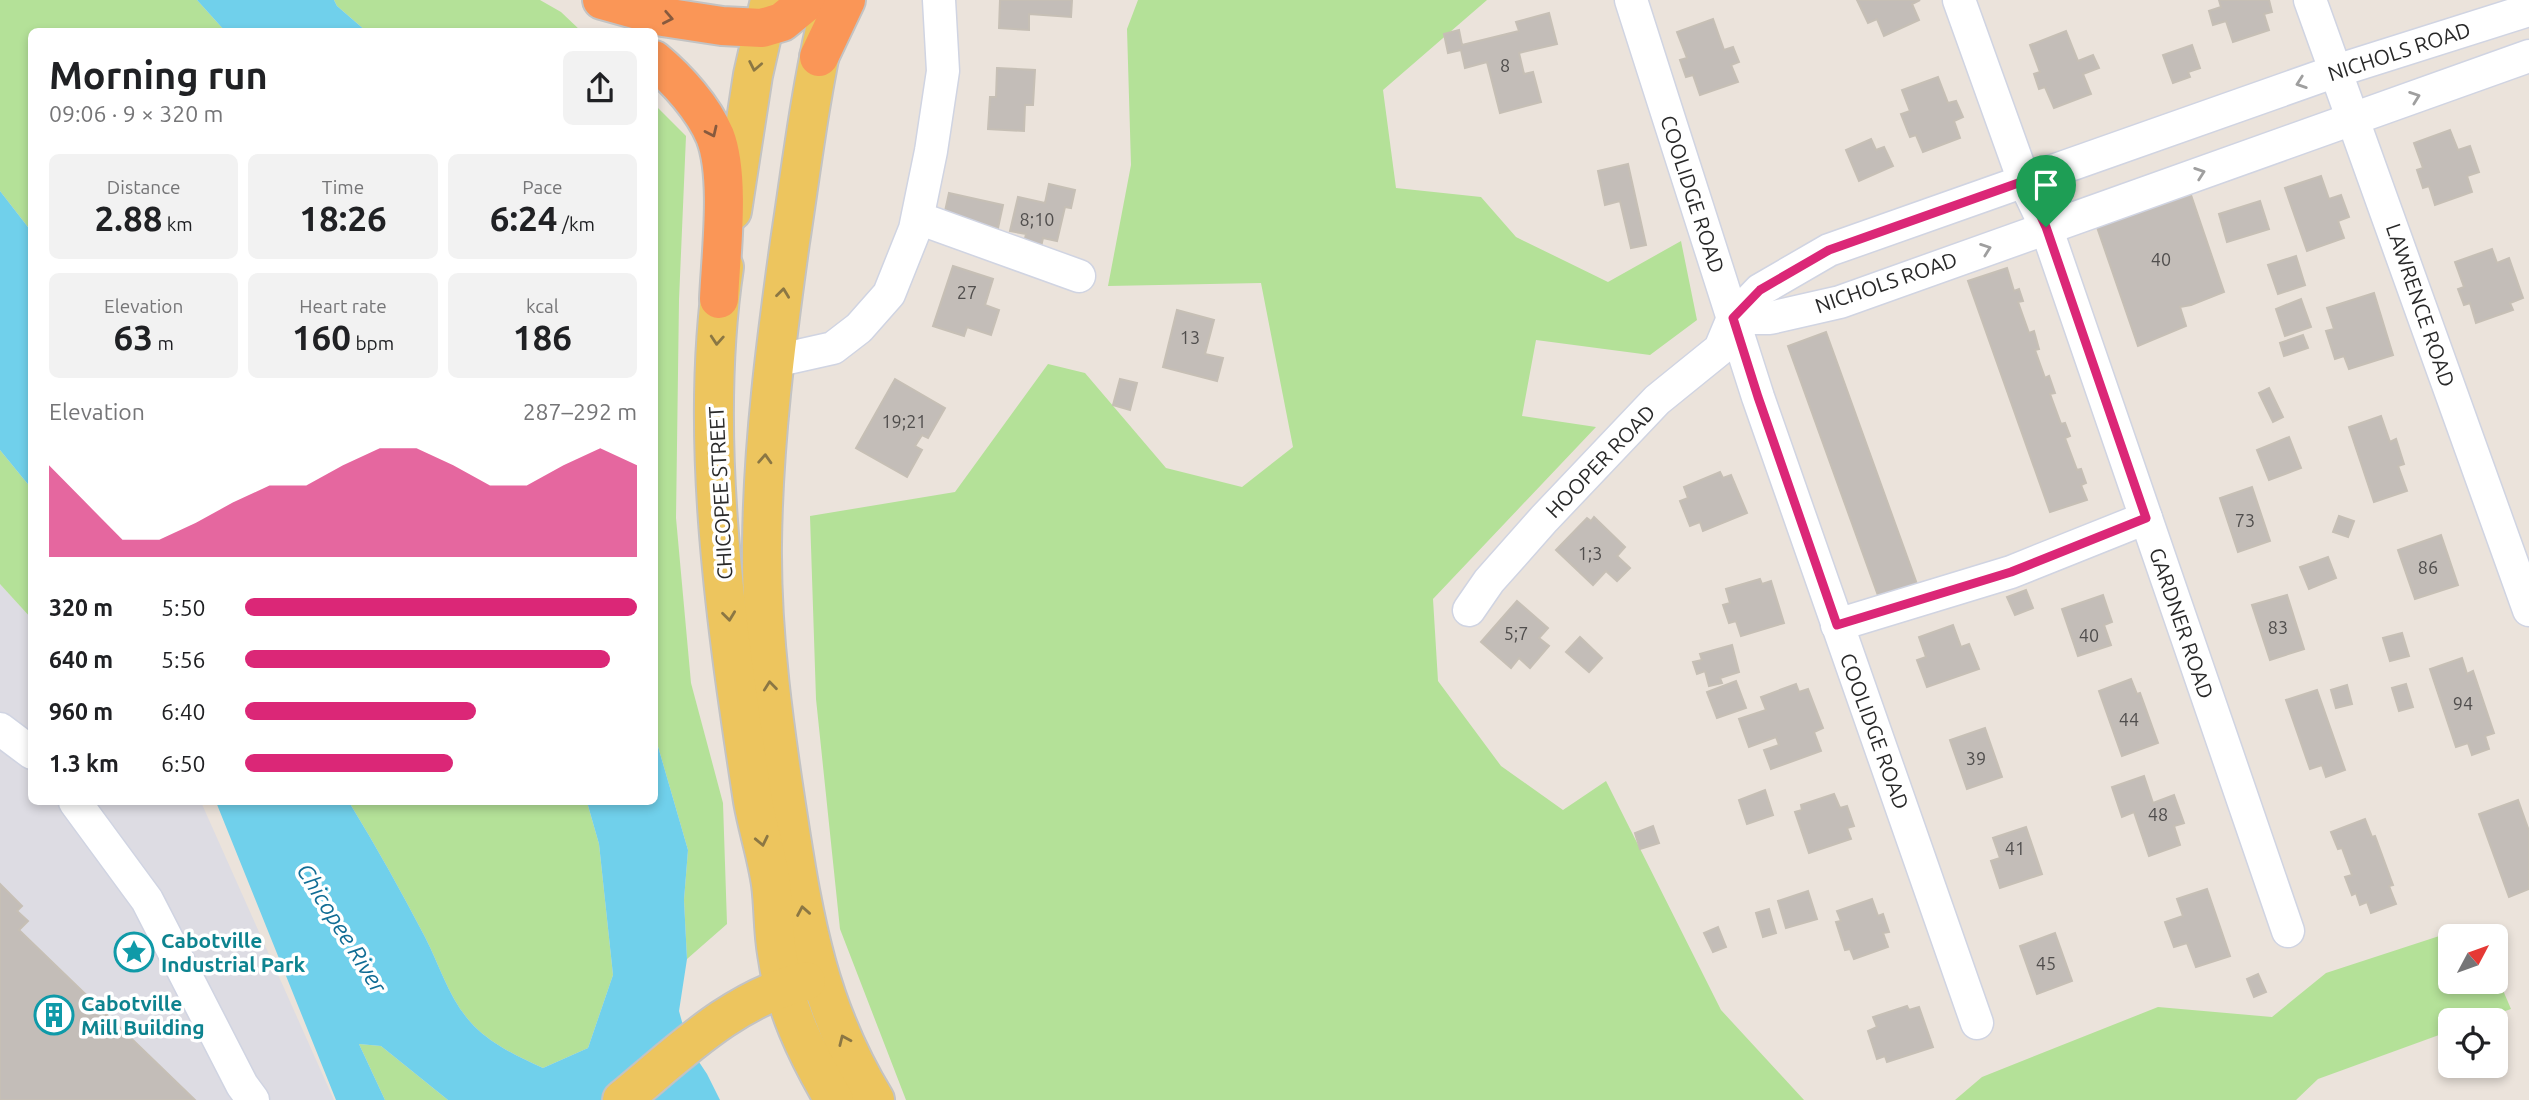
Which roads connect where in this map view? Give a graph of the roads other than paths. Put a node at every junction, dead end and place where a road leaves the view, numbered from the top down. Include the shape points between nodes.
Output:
1 (572, 0) edge
2 (602, 0) edge
3 (809, 0) edge
4 (831, 0) edge
5 (846, 0) edge
6 (939, 0) edge
7 (1630, 0) edge
8 (1959, 0) edge
9 (2310, 0) edge
10 (2529, 10) edge
11 (766, 14) edge
12 (610, 28) edge
13 (2529, 55) edge
14 (819, 57) junction
15 (658, 64) edge
16 (2336, 71) junction
17 (2354, 119) junction
18 (2024, 181) junction
19 (918, 218) junction
20 (2046, 227) junction
21 (1079, 276) dead end
22 (719, 299) junction
23 (1733, 318) junction
24 (775, 361) junction
25 (2146, 518) junction
26 (1468, 610) dead end
27 (2529, 610) edge
28 (1837, 625) junction
29 (0, 729) edge
30 (28, 751) edge
31 (77, 805) edge
32 (2288, 931) dead end
33 (801, 982) junction
34 (1978, 1023) dead end
35 (253, 1100) edge
36 (622, 1100) edge
37 (834, 1100) edge
38 (875, 1100) edge

1 - 12 highway
2 -> 11 highway via 663,17 722,26
3 - 11 highway via 782,22
4 - 14 main road, CHICOPEE STREET
5 - 14 highway
6 - 19 street via 943,71
7 - 23 street, COOLIDGE ROAD
8 - 18 street, GARDNER ROAD
9 - 16 street, LAWRENCE ROAD
10 - 16 street, NICHOLS ROAD
11 -> 22 main road, CHICOPEE STREET
17 -> 13 street, NICHOLS ROAD
24 -> 14 main road, CHICOPEE STREET
15 -> 22 highway via 693,101 716,138 723,174
16 - 17 street, LAWRENCE ROAD
16 -> 18 street, NICHOLS ROAD
20 -> 17 street, NICHOLS ROAD
17 - 27 street, LAWRENCE ROAD
18 - 20 street, GARDNER ROAD
18 - 23 street, NICHOLS ROAD via 1829,250 1760,290
19 - 21 street
19 - 24 street via 889,294 859,328 832,348
23 -> 20 street, NICHOLS ROAD via 1770,318 1840,302
20 - 25 street, GARDNER ROAD
22 -> 33 main road, CHICOPEE STREET via 714,431 717,505 743,729 771,884 777,954
23 - 26 street, HOOPER ROAD via 1720,349 1657,400 1544,519
23 - 28 street, COOLIDGE ROAD
33 -> 24 main road, CHICOPEE STREET via 804,919 766,647 762,545
25 - 28 street via 2011,572
25 - 32 street, GARDNER ROAD
28 - 34 street, COOLIDGE ROAD
29 - 30 street
31 - 35 street via 148,900
33 - 36 main road via 734,1011
33 - 37 main road via 803,1044
38 -> 33 main road via 848,1048

